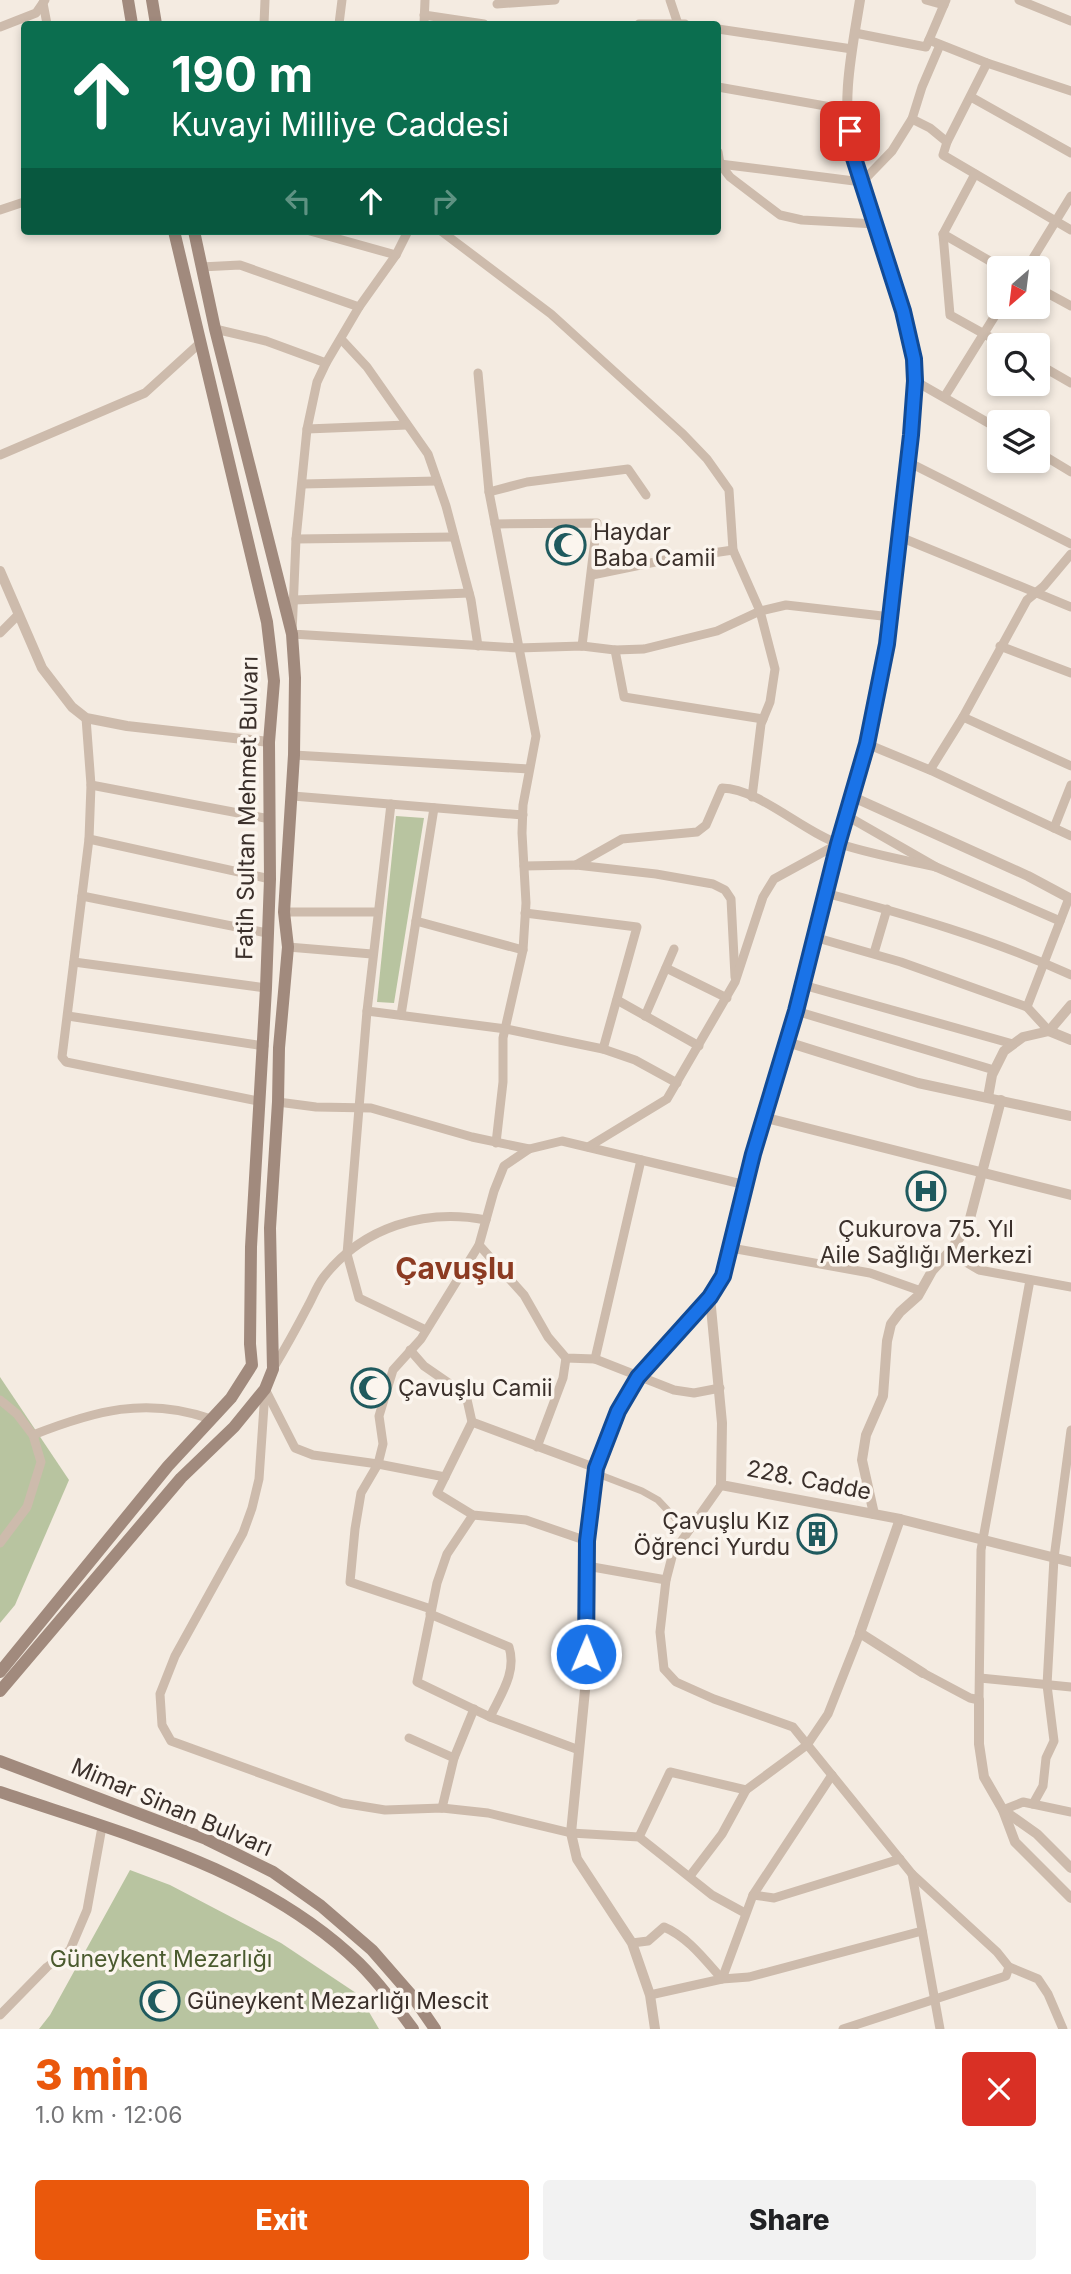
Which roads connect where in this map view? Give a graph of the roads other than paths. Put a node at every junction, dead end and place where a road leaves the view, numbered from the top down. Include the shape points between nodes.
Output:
1 (128, 0) edge
2 (152, 0) edge
3 (265, 0) edge
4 (342, 0) edge
5 (425, 0) edge
6 (555, 0) edge
7 (670, 0) edge
8 (860, 0) edge
9 (926, 0) edge
10 (1019, 0) edge
11 (44, 2) edge
12 (945, 2) edge
13 (497, 4) dead end
14 (424, 20) edge
15 (47, 21) edge
16 (132, 21) edge
17 (156, 21) edge
18 (264, 21) edge
19 (339, 21) edge
20 (680, 21) edge
21 (1071, 21) edge
22 (0, 27) edge
23 (721, 29) edge
24 (855, 33) junction
25 (929, 40) junction
26 (940, 45) junction
27 (852, 49) junction
28 (987, 63) junction
29 (721, 88) edge
30 (1071, 91) edge
31 (971, 97) junction
32 (848, 110) junction
33 (912, 119) junction
34 (947, 142) junction
35 (1071, 153) edge
36 (721, 169) edge
37 (721, 170) edge
38 (975, 174) junction
39 (862, 182) junction
40 (1071, 196) edge
41 (21, 203) edge
42 (0, 210) edge
43 (1056, 221) junction
44 (876, 225) junction
45 (1071, 230) edge
46 (943, 234) junction
47 (175, 235) edge
48 (195, 235) edge
49 (324, 235) edge
50 (406, 235) edge
51 (446, 235) edge
52 (396, 255) junction
53 (1034, 256) edge
54 (987, 259) edge
55 (201, 267) junction
56 (1050, 295) edge
57 (1071, 306) edge
58 (359, 307) junction
59 (992, 319) edge
60 (215, 329) junction
61 (983, 333) junction
62 (987, 335) edge
63 (341, 339) junction
64 (201, 342) junction
65 (326, 363) junction
66 (1050, 371) edge
67 (478, 373) dead end
68 (915, 381) junction
69 (1071, 383) edge
70 (945, 396) junction
71 (987, 422) edge
72 (407, 425) junction
73 (307, 429) junction
74 (0, 455) edge
75 (1050, 459) edge
76 (908, 462) junction
77 (1071, 472) edge
78 (437, 481) junction
79 (302, 484) junction
80 (489, 492) junction
81 (646, 495) dead end
82 (495, 524) junction
83 (454, 537) junction
84 (900, 537) junction
85 (296, 539) junction
86 (1071, 544) edge
87 (733, 550) junction
88 (1071, 554) edge
89 (0, 571) edge
90 (592, 575) junction
91 (469, 593) junction
92 (1036, 593) junction
93 (293, 600) junction
94 (1071, 607) edge
95 (760, 611) junction
96 (18, 615) junction
97 (891, 617) junction
98 (0, 632) edge
99 (292, 634) junction
100 (478, 646) junction
101 (582, 646) junction
102 (1000, 646) junction
103 (518, 648) junction
104 (615, 650) junction
105 (1071, 673) edge
106 (962, 717) junction
107 (86, 718) junction
108 (763, 719) junction
109 (269, 743) junction
110 (867, 744) junction
111 (294, 755) junction
112 (1071, 766) edge
113 (529, 769) junction
114 (930, 770) junction
115 (92, 785) junction
116 (1071, 785) edge
117 (293, 796) junction
118 (752, 797) junction
119 (853, 797) junction
120 (391, 804) junction
121 (434, 808) junction
122 (523, 815) junction
123 (847, 816) junction
124 (270, 819) junction
125 (1054, 828) junction
126 (1071, 836) edge
127 (89, 839) junction
128 (838, 844) junction
129 (576, 865) junction
130 (524, 866) junction
131 (936, 867) junction
132 (270, 878) junction
133 (825, 893) junction
134 (82, 896) junction
135 (1070, 899) edge
136 (887, 909) junction
137 (284, 912) junction
138 (377, 912) junction
139 (526, 913) junction
140 (416, 921) junction
141 (1060, 921) junction
142 (267, 933) junction
143 (814, 937) junction
144 (288, 947) junction
145 (674, 949) dead end
146 (523, 950) junction
147 (874, 953) junction
148 (372, 954) junction
149 (74, 962) junction
150 (1044, 963) junction
151 (666, 968) junction
152 (1071, 975) edge
153 (735, 982) junction
154 (803, 985) junction
155 (266, 988) junction
156 (727, 999) junction
157 (617, 1000) junction
158 (1071, 1005) edge
159 (1027, 1007) junction
160 (367, 1011) junction
161 (796, 1011) junction
162 (401, 1015) junction
163 (68, 1016) junction
164 (645, 1016) junction
165 (506, 1029) junction
166 (1049, 1031) junction
167 (1071, 1040) edge
168 (787, 1042) junction
169 (1013, 1044) junction
170 (264, 1046) junction
171 (699, 1046) junction
172 (603, 1049) junction
173 (994, 1070) junction
174 (677, 1083) junction
175 (988, 1097) junction
176 (1001, 1100) junction
177 (258, 1101) junction
178 (278, 1102) junction
179 (358, 1107) junction
180 (1071, 1116) edge
181 (763, 1117) junction
182 (496, 1143) junction
183 (588, 1147) junction
184 (529, 1149) junction
185 (641, 1160) junction
186 (982, 1174) junction
187 (746, 1185) junction
188 (1071, 1195) edge
189 (486, 1220) junction
190 (478, 1245) junction
191 (731, 1248) junction
192 (949, 1252) junction
193 (347, 1254) junction
194 (1030, 1280) junction
195 (1071, 1287) edge
196 (921, 1291) junction
197 (710, 1297) junction
198 (426, 1330) junction
199 (410, 1350) junction
200 (566, 1358) junction
201 (595, 1359) junction
202 (273, 1369) junction
203 (638, 1377) junction
204 (720, 1388) junction
205 (265, 1389) junction
206 (0, 1400) edge
207 (211, 1419) junction
208 (472, 1422) junction
209 (1071, 1430) edge
210 (33, 1435) junction
211 (537, 1447) junction
212 (378, 1464) junction
213 (596, 1470) junction
214 (445, 1477) junction
215 (721, 1485) junction
216 (874, 1514) junction
217 (473, 1515) junction
218 (900, 1519) junction
219 (687, 1531) junction
220 (984, 1540) junction
221 (587, 1541) junction
222 (0, 1543) edge
223 (1054, 1558) junction
224 (1071, 1562) edge
225 (587, 1566) junction
226 (666, 1580) junction
227 (431, 1612) junction
228 (860, 1633) junction
229 (0, 1672) edge
230 (923, 1673) joint
231 (980, 1678) junction
232 (1047, 1685) junction
233 (1071, 1687) edge
234 (0, 1692) edge
235 (979, 1700) junction
236 (474, 1709) junction
237 (490, 1717) junction
238 (409, 1738) dead end
239 (807, 1745) junction
240 (579, 1750) junction
241 (454, 1758) junction
242 (0, 1760) edge
243 (832, 1775) junction
244 (746, 1790) junction
245 (0, 1792) edge
246 (1033, 1804) junction
247 (442, 1808) junction
248 (1003, 1810) junction
249 (1071, 1812) edge
250 (102, 1827) junction
251 (571, 1833) junction
252 (639, 1837) junction
253 (900, 1859) junction
254 (1071, 1868) edge
255 (912, 1874) junction
256 (690, 1876) junction
257 (753, 1895) junction
258 (1071, 1898) edge
259 (746, 1913) junction
260 (922, 1931) junction
261 (632, 1944) junction
262 (1009, 1967) junction
263 (722, 1979) junction
264 (650, 1995) junction
265 (934, 1999) junction
266 (0, 2015) edge
267 (413, 2029) edge
268 (435, 2029) edge
269 (655, 2029) edge
270 (843, 2029) edge
271 (940, 2029) edge
272 (1063, 2029) edge

1 - 16 main road
2 - 17 main road
3 - 18 street
4 - 19 street
5 - 14 street
6 - 13 street
7 - 20 street
8 - 24 street
9 - 12 street
10 - 21 street
11 - 15 street
11 - 22 street via 36,13
12 - 25 street
23 - 27 street
24 - 25 street via 926,47
24 - 27 street
25 - 26 street
26 - 28 street
26 - 33 street
27 - 32 street
28 - 30 street
28 - 31 street
29 - 32 street
31 - 34 street
31 - 35 street
32 - 39 street via 852,152
33 - 34 street
33 - 39 street via 892,151
34 - 38 street via 943,155
36 - 39 street
37 - 44 street via 780,215
38 - 43 street
38 - 46 street
39 - 44 street
40 - 43 street
41 - 42 street
43 - 45 street
43 - 53 street
44 - 68 street via 903,311
46 - 54 street
46 - 61 street via 950,314
47 - 64 main road, Fatih Sultan Mehmet Bulvarı
48 - 55 main road
49 - 52 street
50 - 52 street
51 - 87 street via 551,314 707,459 729,490
52 - 58 street
55 - 58 street via 240,265
55 - 60 main road
56 - 57 street
58 - 63 street
59 - 61 street
60 - 65 street
60 - 99 main road
61 - 62 street
61 - 70 street
63 - 65 street
63 - 72 street
64 - 74 street via 145,393
64 - 109 main road, Fatih Sultan Mehmet Bulvarı via 267,622 274,681
65 - 73 street
66 - 69 street
67 - 80 street
68 - 70 street
68 - 76 street
70 - 71 street
72 - 73 street
72 - 78 street via 428,454
73 - 79 street
75 - 77 street
76 - 84 street
76 - 86 street
78 - 79 street
78 - 83 street
79 - 85 street
80 - 81 street via 527,482 628,469
80 - 82 street
82 - 90 street via 597,523
82 - 103 street
83 - 85 street
83 - 91 street
84 - 92 street
84 - 97 street
85 - 93 street
87 - 90 street
87 - 95 street
88 - 92 street
89 - 96 street
90 - 101 street
91 - 93 street
91 - 100 street
92 - 94 street
92 - 102 street via 1027,600
93 - 99 street
95 - 97 street via 786,605
95 - 104 street via 717,631 644,649
95 - 108 street via 775,669
96 - 98 street
96 - 107 street via 42,668
97 - 110 street
99 - 100 street
99 - 111 main road
100 - 103 street
101 - 103 street
101 - 104 street
102 - 105 street
102 - 106 street
103 - 113 street via 536,736
104 - 108 street via 624,696
106 - 112 street
106 - 114 street
107 - 109 street
107 - 115 street
108 - 118 street
109 - 124 main road, Fatih Sultan Mehmet Bulvarı
110 - 114 street
110 - 119 street
111 - 113 street
111 - 117 main road
113 - 122 street
114 - 125 street
115 - 124 street
115 - 127 street
116 - 125 street
117 - 120 street
117 - 137 main road
118 - 128 street
118 - 129 street via 722,788 706,825 697,832 622,839
119 - 123 street
119 - 135 street
120 - 121 street
120 - 138 street
121 - 122 street
121 - 140 street
122 - 130 street
123 - 128 street
123 - 131 street
124 - 132 main road, Fatih Sultan Mehmet Bulvarı
125 - 126 street
127 - 132 street
127 - 134 street
128 - 131 street
128 - 133 street
128 - 153 street via 774,879
129 - 130 street
129 - 153 street via 656,874 725,890 731,899
130 - 139 street
131 - 141 street
132 - 142 main road, Fatih Sultan Mehmet Bulvarı
133 - 136 street
133 - 143 street
134 - 142 street
134 - 149 street
135 - 141 street
136 - 147 street
136 - 150 street
137 - 138 street
137 - 144 main road
138 - 148 street
139 - 146 street
139 - 157 street via 637,927
140 - 146 street
140 - 162 street
141 - 150 street
142 - 155 main road, Fatih Sultan Mehmet Bulvarı
143 - 147 street
143 - 154 street
144 - 148 street
144 - 178 main road
145 - 151 street
146 - 165 street
147 - 159 street
148 - 160 street
149 - 155 street
149 - 163 street
150 - 152 street
150 - 159 street
151 - 156 street
151 - 164 street
153 - 156 street
154 - 161 street
154 - 169 street
155 - 170 main road, Fatih Sultan Mehmet Bulvarı
156 - 171 street
157 - 164 street
157 - 172 street
158 - 166 street
159 - 166 street
160 - 162 street
160 - 179 street
161 - 168 street
161 - 173 street
162 - 165 street
163 - 170 street
163 - 177 street via 62,1057 66,1062
164 - 171 street
165 - 172 street
165 - 182 street
166 - 167 street
166 - 169 street
168 - 175 street via 918,1083
168 - 181 street
169 - 173 street
170 - 177 main road, Fatih Sultan Mehmet Bulvarı
171 - 174 street
172 - 174 street
173 - 175 street
174 - 183 street via 659,1105
175 - 176 street
176 - 180 street
176 - 186 street
177 - 207 main road, Fatih Sultan Mehmet Bulvarı via 251,1247 253,1365
178 - 179 street
178 - 202 main road via 270,1228
179 - 182 street
179 - 193 street
181 - 186 street
181 - 187 street
182 - 184 street
183 - 184 street via 562,1141
183 - 185 street
184 - 189 street via 504,1166
185 - 187 street
185 - 201 street
186 - 188 street
186 - 192 street via 968,1226
187 - 191 street
189 - 190 street
189 - 193 street via 437,1216 394,1224
190 - 198 street
190 - 200 street via 524,1295
191 - 196 street via 870,1273
191 - 197 street via 723,1276
192 - 194 street via 979,1269
192 - 196 street
193 - 198 street via 359,1298
193 - 202 street via 323,1278
194 - 195 street
194 - 220 street
196 - 216 street via 891,1324 883,1396 866,1435 862,1460
197 - 203 street
197 - 204 street, 228. Cadde
198 - 199 street
199 - 208 street via 424,1366 466,1395
199 - 212 street via 393,1370 379,1416 383,1444
200 - 201 street
200 - 211 street
201 - 203 street
202 - 205 main road
203 - 204 street via 694,1393
203 - 213 street via 618,1411
204 - 215 street, 228. Cadde
205 - 212 street via 295,1448
205 - 234 main road via 234,1427 181,1478
205 - 247 street via 259,1479 252,1508 243,1533 175,1656 160,1694 162,1725 171,1741 342,1802 385,1810
206 - 210 street
207 - 210 street via 185,1410 132,1407 81,1416
207 - 229 main road, Fatih Sultan Mehmet Bulvarı via 168,1465
208 - 211 street
208 - 214 street
209 - 223 street
210 - 222 street via 41,1462 27,1507
211 - 213 street
212 - 214 street
212 - 227 street via 361,1493 350,1582
213 - 219 street via 659,1500
213 - 221 street
214 - 217 street via 437,1493
215 - 216 street, 228. Cadde
215 - 219 street
216 - 218 street, 228. Cadde
217 - 221 street via 526,1520
217 - 227 street via 447,1554
218 - 220 street, 228. Cadde
218 - 228 street
219 - 226 street via 673,1553
220 - 223 street, 228. Cadde
220 - 231 street
221 - 225 street
223 - 224 street, 228. Cadde
223 - 232 street
225 - 226 street
225 - 240 street via 586,1680
226 - 239 street via 660,1632 664,1669 676,1682 793,1727
227 - 236 street via 417,1682
227 - 237 street via 509,1647 514,1661
228 - 230 street
228 - 239 street via 828,1714
230 - 235 street
231 - 232 street
231 - 235 street
232 - 233 street
232 - 246 street via 1054,1741 1046,1758 1043,1786
235 - 248 street via 985,1777
236 - 237 street
236 - 241 street
237 - 240 street
238 - 241 street
239 - 243 street
239 - 244 street
240 - 251 street
241 - 247 street
242 - 268 main road, Mimar Sinan Bulvarı via 206,1839 273,1872 372,1950
243 - 253 street
243 - 257 street
244 - 252 street via 670,1772
244 - 256 street
245 - 250 main road, Mimar Sinan Bulvarı
246 - 248 street via 1023,1802
246 - 249 street
247 - 251 street via 488,1813
248 - 254 street via 1037,1834
248 - 258 street via 1015,1842
250 - 266 street via 87,1910 70,1951 47,1967
250 - 267 main road, Mimar Sinan Bulvarı via 181,1854 262,1892 359,1963
251 - 252 street
251 - 261 street via 577,1859
252 - 256 street
253 - 255 street
253 - 257 street via 774,1898
255 - 260 street
255 - 262 street
256 - 259 street via 712,1895
257 - 259 street
259 - 263 street
260 - 263 street via 750,1977
260 - 265 street
261 - 263 street via 648,1941 664,1927 675,1931
261 - 264 street
262 - 265 street via 1006,1976
262 - 272 street via 1038,1979
263 - 264 street
264 - 269 street
265 - 270 street
265 - 271 street

